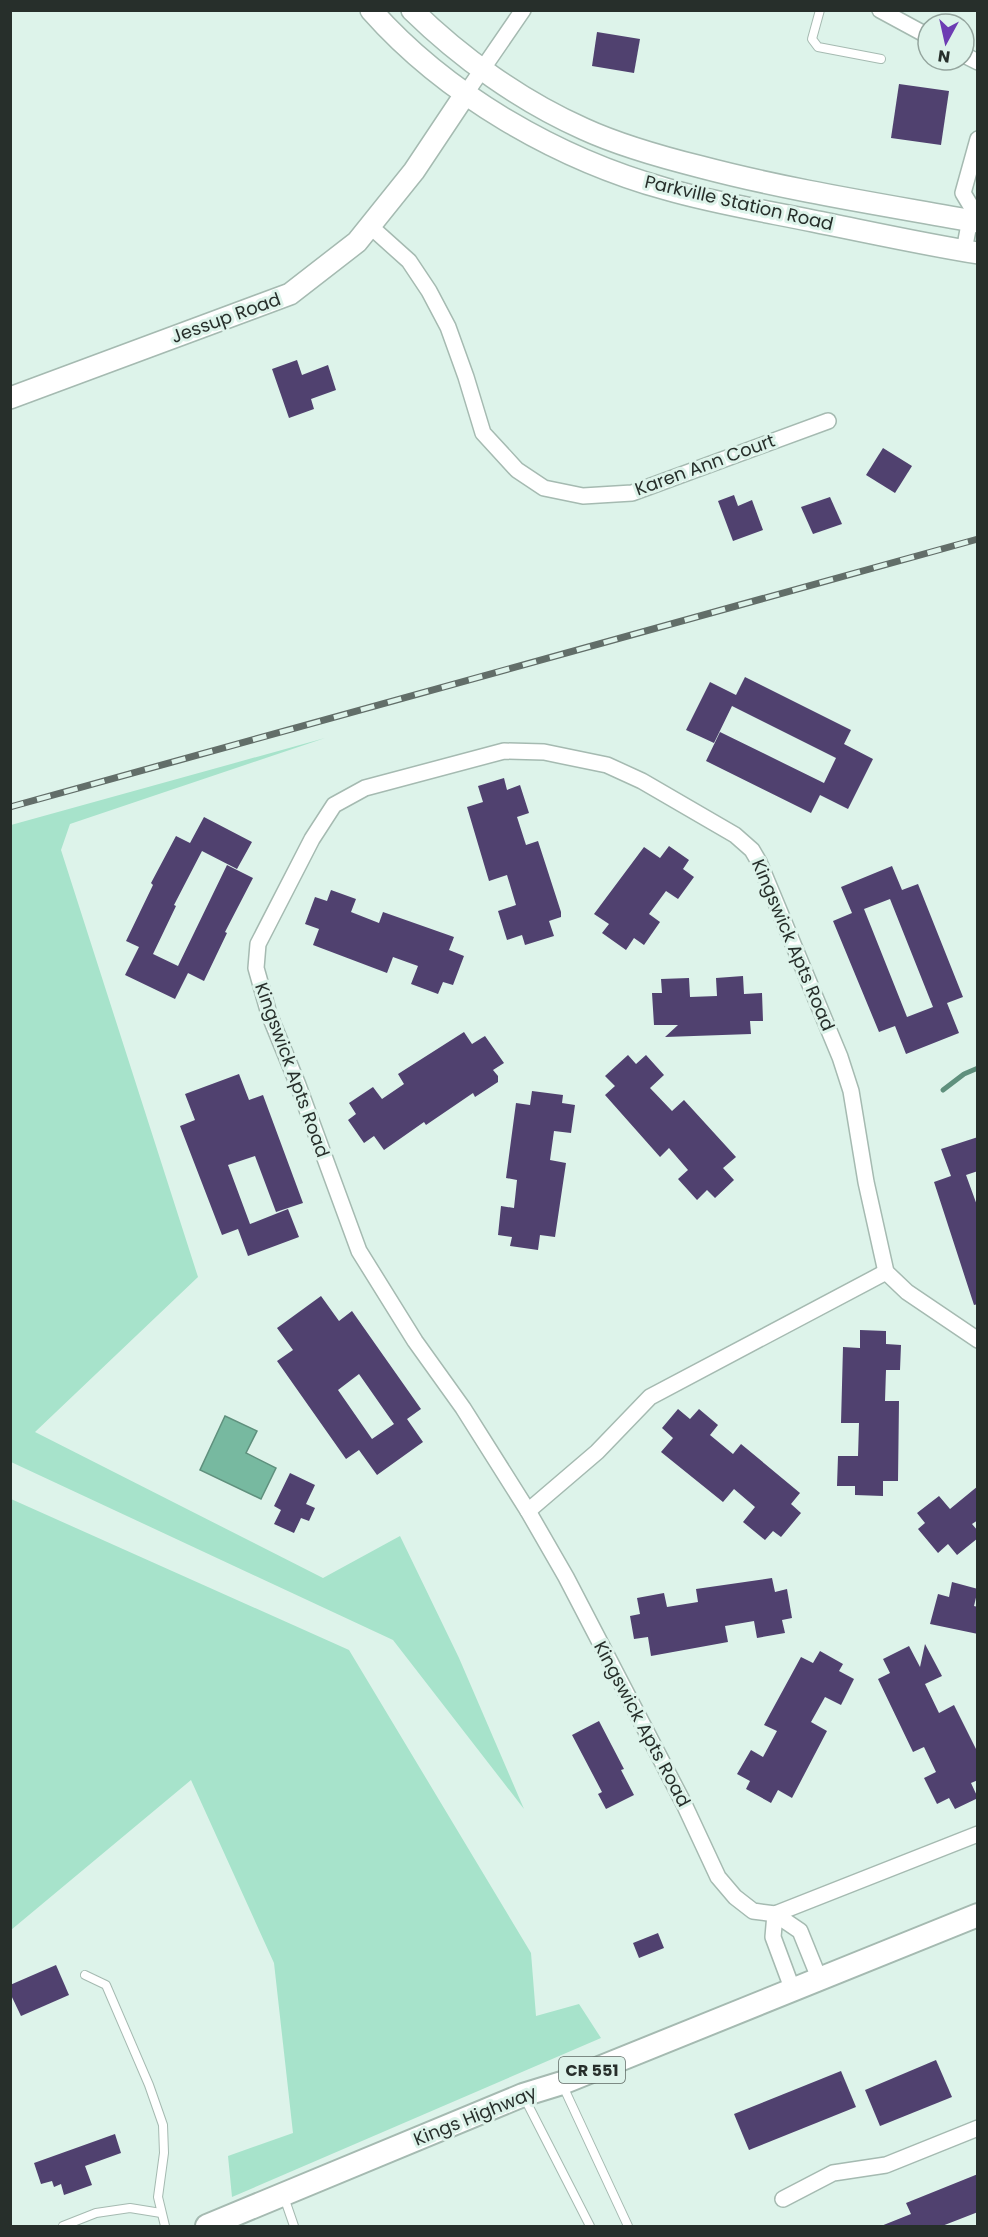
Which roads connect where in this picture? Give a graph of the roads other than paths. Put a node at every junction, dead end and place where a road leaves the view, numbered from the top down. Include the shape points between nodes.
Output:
1 (371, 10) edge
2 (412, 10) edge
3 (522, 10) edge
4 (820, 10) edge
5 (880, 10) edge
6 (916, 30) edge
7 (881, 59) dead end
8 (482, 70) junction
9 (466, 93) junction
10 (978, 139) edge
11 (974, 214) edge
12 (370, 226) junction
13 (971, 252) edge
14 (10, 398) edge
15 (828, 421) dead end
16 (886, 1272) junction
17 (978, 1341) edge
18 (528, 1511) junction
19 (978, 1834) edge
20 (775, 1914) junction
21 (978, 1916) edge
22 (85, 1974) dead end
23 (819, 1978) junction
24 (792, 1988) junction
25 (562, 2083) junction
26 (523, 2095) junction
27 (978, 2128) edge
28 (284, 2195) junction
29 (783, 2199) dead end
30 (161, 2213) junction
31 (63, 2226) edge
32 (165, 2226) edge
33 (207, 2226) edge
34 (294, 2226) edge
35 (590, 2226) edge
36 (628, 2226) edge

1 - 9 main road, Parkville Station Road via 435,70
2 - 8 main road, Parkville Station Road
3 - 8 street
4 - 7 lane via 812,39 818,47
5 - 6 street
8 - 9 street
8 - 11 main road, Parkville Station Road via 583,129 643,152 833,197
9 - 12 main road, Jessup Road via 414,171
9 - 13 main road, Parkville Station Road via 548,144 596,166 666,189
10 - 11 street via 963,193
11 - 13 street
12 - 14 main road, Jessup Road via 357,242 290,294
12 - 15 street, Karen Ann Court via 409,261 429,291 448,327 483,434 517,471 544,488 583,496 632,493
16 - 17 street via 907,1292
16 - 18 street via 650,1397 597,1452
16 - 18 street, Kingswick Apts Road via 851,1091 840,1057 759,862 735,835 607,765 544,752 504,751 365,788 334,804 258,944 256,968 269,1014 359,1251
18 - 20 street, Kingswick Apts Road via 684,1804 718,1877 735,1898 753,1911
19 - 20 street
20 - 23 street, Kingswick Apts Road via 800,1931
20 - 24 street via 773,1937
21 - 23 main road, Kings Highway / CR 551
22 - 30 lane via 106,1985 163,2125 158,2197
23 - 24 main road, Kings Highway / CR 551
24 - 25 main road, Kings Highway / CR 551
25 - 26 main road, Kings Highway / CR 551
25 - 36 lane
26 - 28 main road, Kings Highway / CR 551
26 - 35 lane
27 - 29 street via 886,2165 833,2173
28 - 33 main road, Kings Highway / CR 551
28 - 34 lane
30 - 31 lane via 130,2208 96,2213
30 - 32 lane

